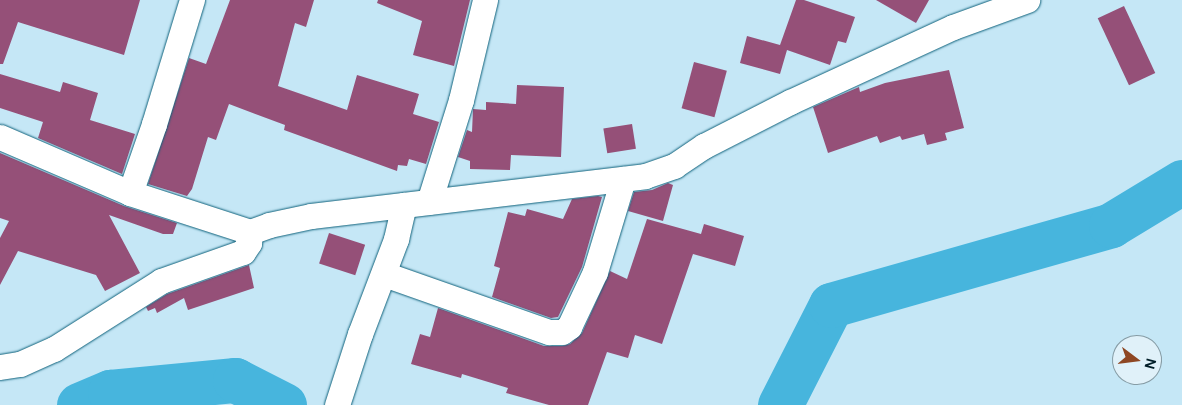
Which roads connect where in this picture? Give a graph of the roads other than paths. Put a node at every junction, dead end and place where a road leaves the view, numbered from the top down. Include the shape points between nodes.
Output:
1 (485, 0) edge
2 (1026, 0) edge
3 (188, 1) edge
4 (0, 137) edge
5 (623, 179) junction
6 (130, 193) junction
7 (429, 202) junction
8 (402, 216) junction
9 (249, 237) junction
10 (384, 274) junction
11 (0, 367) edge
12 (337, 405) edge

1 - 7 street via 461,100
2 - 5 street via 953,27 790,102 704,146 674,166 645,176
3 - 6 street via 154,124
4 - 6 street
5 - 7 street
5 - 10 street via 595,272 569,326 562,332 550,332
6 - 9 street
7 - 8 street
8 - 9 street via 311,216 269,225
8 - 10 street
9 - 11 street via 244,252 161,281 54,349 20,364
10 - 12 street

